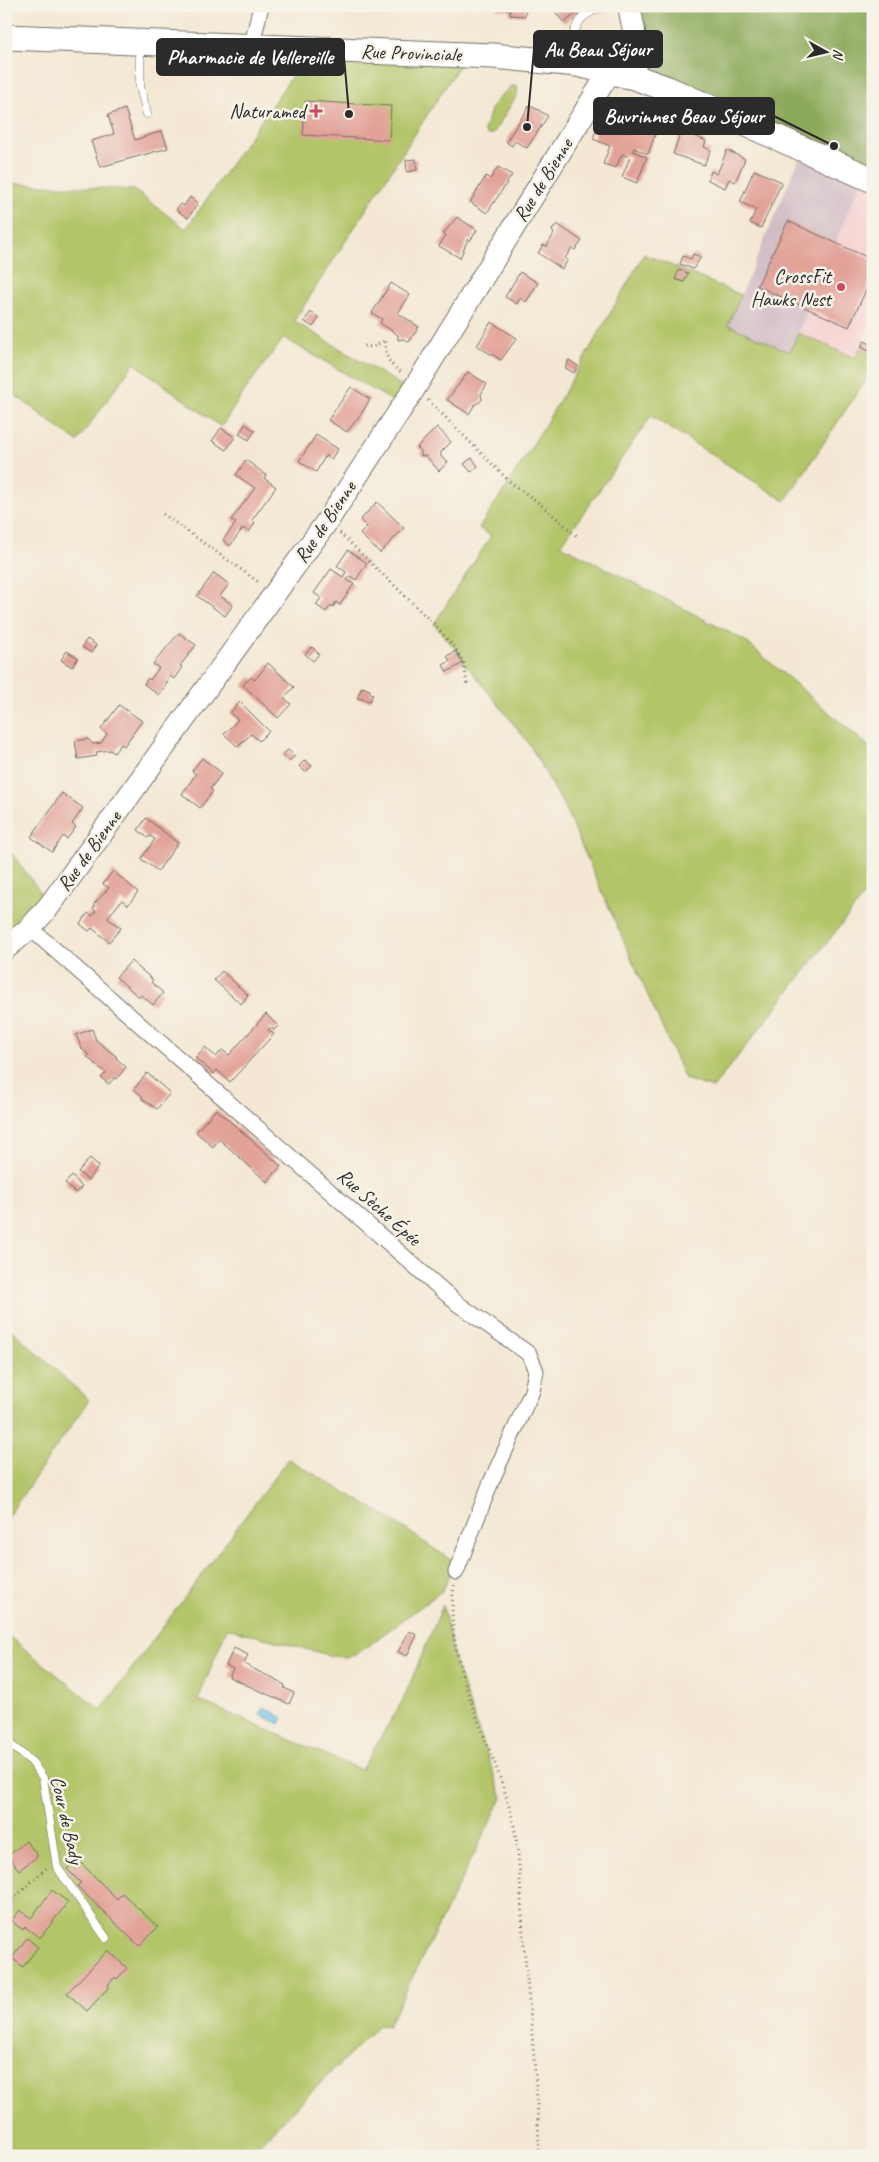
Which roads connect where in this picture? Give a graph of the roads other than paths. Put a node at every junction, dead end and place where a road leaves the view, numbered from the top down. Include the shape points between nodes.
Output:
1 (261, 6) edge
2 (608, 6) edge
3 (629, 6) edge
4 (6, 37) edge
5 (140, 43) junction
6 (251, 48) junction
7 (570, 63) junction
8 (610, 71) junction
9 (634, 77) junction
10 (147, 114) dead end
11 (873, 180) edge
12 (30, 928) junction
13 (6, 948) edge
14 (456, 1572) road end
15 (6, 1741) edge
16 (106, 1938) dead end

1 - 6 street
2 - 7 lane via 589,12 577,23
3 - 9 street via 634,31
4 - 5 main road, Rue Provinciale
5 - 6 main road, Rue Provinciale
5 - 10 lane via 140,87
6 - 7 main road, Rue Provinciale via 493,56
7 - 8 main road, Rue Provinciale
8 - 9 main road, Rue Provinciale
8 - 12 street, Rue de Bienne via 417,385 328,520
9 - 11 main road, Rue Provinciale
12 - 13 street, Rue de Bienne
12 - 14 street, Rue Sèche Épée via 458,1304 529,1354 536,1370 532,1391 491,1482
15 - 16 lane, Cour de Bady via 32,1762 43,1778 57,1868

